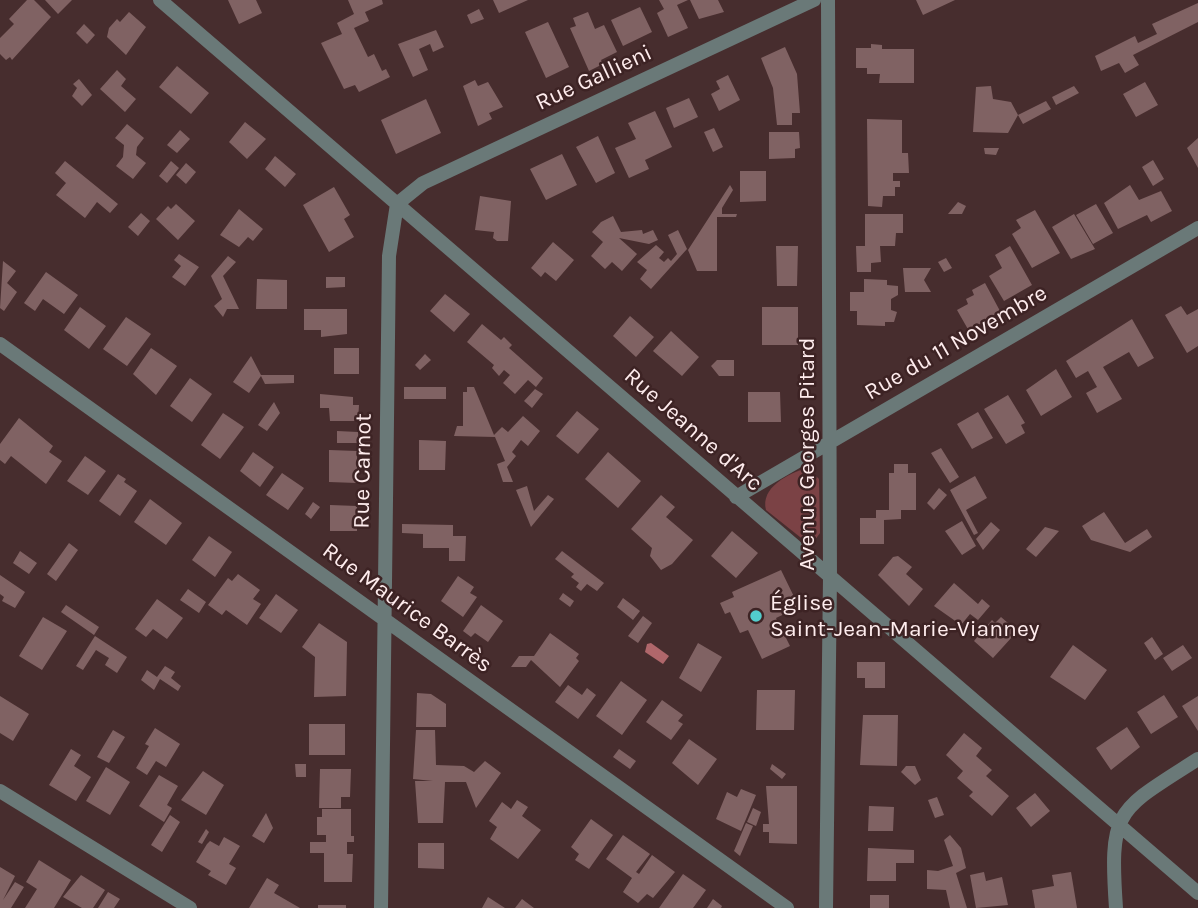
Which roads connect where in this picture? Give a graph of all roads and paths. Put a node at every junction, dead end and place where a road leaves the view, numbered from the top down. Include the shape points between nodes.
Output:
1 (160, 0) edge
2 (814, 0) edge
3 (828, 0) edge
4 (397, 204) junction
5 (1198, 228) edge
6 (0, 344) edge
7 (829, 443) junction
8 (736, 497) junction
9 (830, 578) junction
10 (384, 621) junction
11 (1198, 759) edge
12 (0, 791) edge
13 (1118, 824) junction
14 (1198, 893) edge
15 (190, 908) edge
16 (381, 908) edge
17 (788, 908) edge
18 (826, 908) edge
19 (1116, 908) edge

1 - 4 street, Rue Jeanne d'Arc
2 - 4 street, Rue Gallieni via 423,183
3 - 7 street, Avenue Georges Pitard
4 - 8 street, Rue Jeanne d'Arc
4 - 10 street, Rue Carnot via 389,256
5 - 7 street, Rue du 11 Novembre
6 - 10 street, Rue Maurice Barrès
7 - 8 street, Rue du 11 Novembre
7 - 9 street, Avenue Georges Pitard
8 - 9 street, Rue Jeanne d'Arc
9 - 13 street, Rue Jeanne d'Arc
9 - 18 street, Avenue Georges Pitard
10 - 16 street, Rue Carnot
10 - 17 street, Rue Maurice Barrès
11 - 13 street via 1134,800
12 - 15 street
13 - 14 street, Rue Jeanne d'Arc
13 - 19 street

